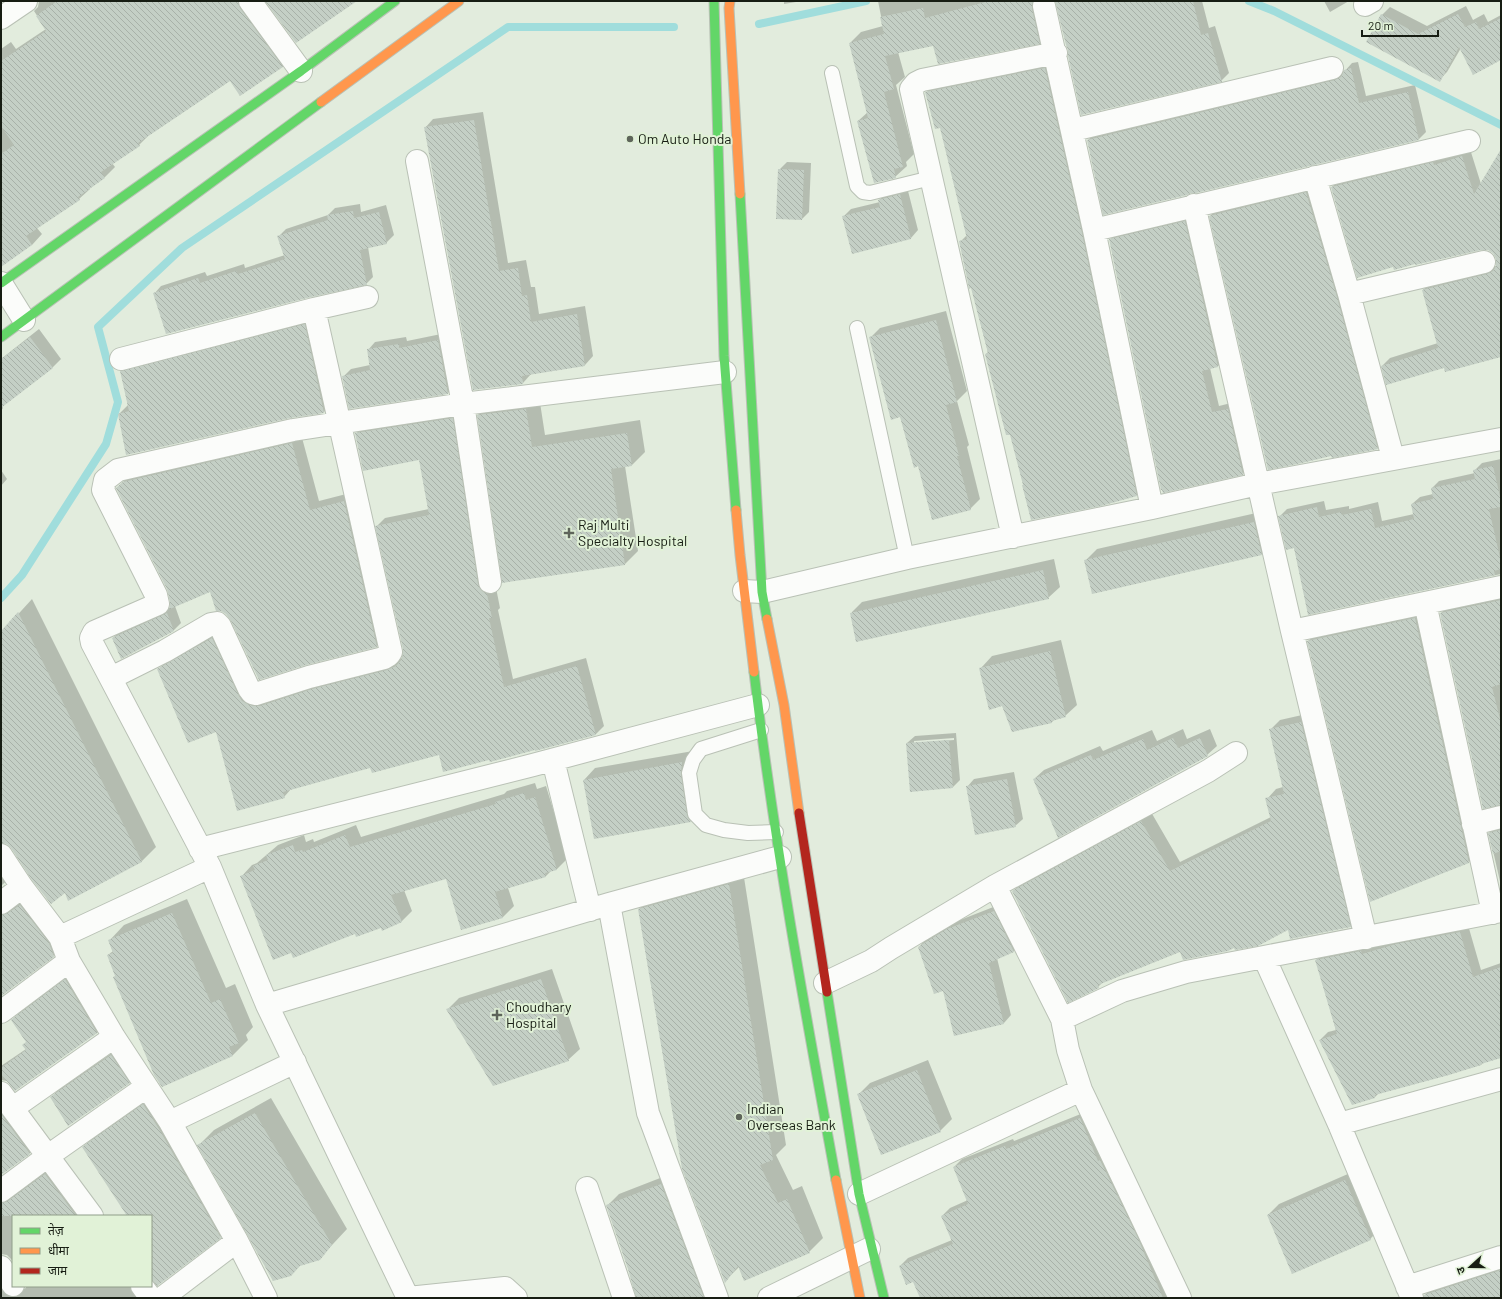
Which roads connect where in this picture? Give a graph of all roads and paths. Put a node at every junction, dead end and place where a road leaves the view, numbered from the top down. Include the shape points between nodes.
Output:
1 (26, 1) edge
2 (250, 1) edge
3 (395, 1) edge
4 (459, 1) edge
5 (714, 1) edge
6 (730, 1) edge
7 (1044, 6) dead end
8 (1, 18) edge
9 (1056, 53) junction
10 (1332, 68) dead end
11 (301, 71) junction
12 (832, 73) dead end
13 (1073, 130) junction
14 (1469, 141) dead end
15 (416, 162) dead end
16 (1315, 177) junction
17 (931, 178) junction
18 (1194, 205) junction
19 (1094, 230) junction
20 (1484, 262) dead end
21 (1, 283) edge
22 (1349, 294) junction
23 (367, 297) dead end
24 (314, 309) junction
25 (24, 320) junction
26 (857, 328) dead end
27 (1, 336) edge
28 (121, 359) dead end
29 (725, 372) junction
30 (462, 404) junction
31 (340, 423) junction
32 (1501, 439) edge
33 (1393, 458) junction
34 (1258, 484) junction
35 (1152, 508) junction
36 (1013, 537) junction
37 (907, 558) junction
38 (490, 582) dead end
39 (1501, 587) edge
40 (753, 592) junction
41 (1425, 603) junction
42 (1292, 631) junction
43 (111, 678) junction
44 (758, 705) junction
45 (761, 730) junction
46 (1236, 753) dead end
47 (553, 760) junction
48 (1501, 818) edge
49 (1473, 824) junction
50 (776, 832) junction
51 (1, 855) edge
52 (780, 857) junction
53 (205, 858) junction
54 (995, 886) junction
55 (22, 887) junction
56 (1, 903) edge
57 (600, 907) junction
58 (1497, 912) edge
59 (60, 937) junction
60 (1366, 938) junction
61 (1264, 957) junction
62 (69, 961) junction
63 (824, 983) junction
64 (267, 1005) junction
65 (1, 1012) edge
66 (1062, 1019) junction
67 (114, 1037) junction
68 (295, 1062) junction
69 (1501, 1080) edge
70 (146, 1088) junction
71 (1081, 1090) junction
72 (4, 1097) edge
73 (170, 1122) junction
74 (1339, 1124) junction
75 (48, 1156) junction
76 (586, 1188) dead end
77 (1, 1191) edge
78 (859, 1194) junction
79 (91, 1215) edge
80 (237, 1241) junction
81 (871, 1248) junction
82 (1501, 1257) edge
83 (852, 1258) junction
84 (1, 1267) edge
85 (12, 1284) edge
86 (14, 1287) edge
87 (143, 1287) edge
88 (1409, 1292) edge
89 (22, 1298) edge
90 (151, 1298) edge
91 (162, 1298) edge
92 (266, 1298) edge
93 (408, 1298) edge
94 (516, 1298) edge
95 (624, 1298) edge
96 (717, 1298) edge
97 (769, 1298) edge
98 (860, 1298) edge
99 (884, 1298) edge
100 (1180, 1298) edge

1 - 8 street
2 - 11 street
3 - 11 main road
4 - 25 main road
5 - 29 main road
6 - 40 main road
7 - 9 street
9 - 13 street
9 - 17 street via 916,83 910,90
10 - 13 street
11 - 21 main road
12 - 17 lane via 857,186 863,192 870,193
13 - 19 street
14 - 16 street
15 - 30 street
16 - 18 street
16 - 22 street
17 - 36 street
18 - 19 street
18 - 34 street
19 - 35 street
20 - 22 street
21 - 25 street
22 - 33 street
23 - 24 street
24 - 28 street
24 - 31 street
25 - 27 main road
26 - 37 lane
29 - 30 street
29 - 40 main road via 740,555
30 - 31 street
30 - 38 street
31 - 43 street via 294,430 118,470 105,480 103,490 156,595 158,604 94,632 92,643
31 - 43 street via 391,652 389,655 252,693 217,623
32 - 33 street
33 - 34 street
34 - 35 street
34 - 42 street
35 - 36 street
36 - 37 street
37 - 40 street
39 - 41 street
40 - 44 main road
40 - 63 main road via 784,705
41 - 42 street
41 - 49 street
42 - 60 street
43 - 53 street
44 - 45 main road
44 - 47 street
45 - 50 main road
45 - 50 lane via 701,749 693,760 689,773 695,814 706,826 724,830 748,833
46 - 54 street via 1208,771
47 - 53 street
47 - 57 street
48 - 49 street
49 - 58 street
50 - 52 main road
51 - 55 street
52 - 57 street
52 - 83 main road via 805,1010
53 - 59 street
53 - 64 street
54 - 63 street via 872,961
54 - 66 street
55 - 56 street
55 - 59 street
57 - 64 street
57 - 96 street via 648,1112
58 - 60 street
59 - 62 street
60 - 61 street
61 - 66 street via 1186,972 1122,991
61 - 74 street
62 - 65 street
62 - 67 street
63 - 78 main road
64 - 68 street
66 - 71 street via 1068,1050
67 - 70 street
67 - 72 street
68 - 73 street
68 - 93 street
69 - 74 street
70 - 73 street
70 - 75 street
71 - 78 street
71 - 100 street
72 - 75 street
73 - 80 street
74 - 88 street
75 - 77 street
75 - 79 street
76 - 95 street
78 - 81 main road
80 - 91 street
80 - 92 street
81 - 83 street
81 - 99 main road
82 - 88 street
83 - 97 street
83 - 98 main road
84 - 85 street
86 - 89 street
87 - 90 street
93 - 94 street via 505,1288

